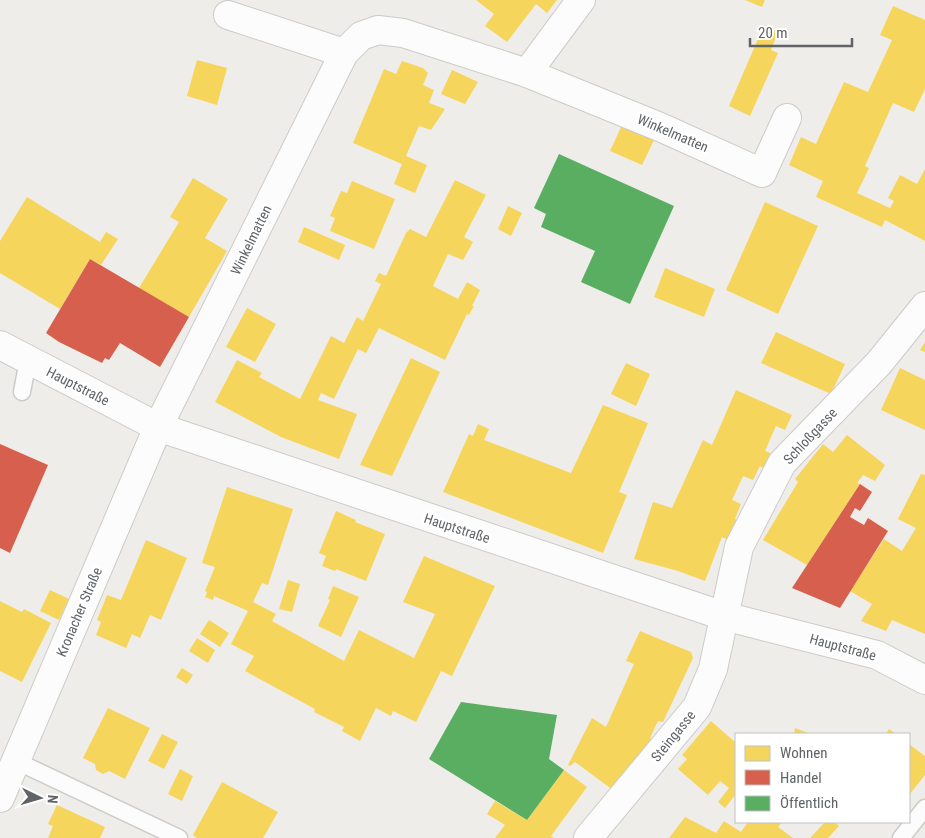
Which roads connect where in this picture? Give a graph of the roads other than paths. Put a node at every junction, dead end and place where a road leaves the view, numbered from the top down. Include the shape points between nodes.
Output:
1 (582, 0) edge
2 (228, 14) dead end
3 (344, 52) junction
4 (527, 73) junction
5 (788, 118) dead end
6 (925, 306) edge
7 (0, 345) edge
8 (28, 360) junction
9 (22, 392) dead end
10 (158, 427) junction
11 (724, 616) junction
12 (925, 680) edge
13 (16, 761) junction
14 (0, 798) edge
15 (925, 808) edge
16 (179, 838) edge
17 (588, 838) edge
18 (901, 838) edge

1 - 4 street
2 - 3 street
3 - 4 street, Winkelmatten via 361,36 378,30 403,33
3 - 10 street, Winkelmatten
4 - 5 street, Winkelmatten via 762,173
6 - 11 street, Schloßgasse via 879,363 782,463 739,547
7 - 8 street, Hauptstraße
8 - 9 lane
8 - 10 street, Hauptstraße
10 - 11 street, Hauptstraße
10 - 13 street, Kronacher Straße via 129,478
11 - 12 street, Hauptstraße via 877,656
11 - 17 street, Steingasse via 714,669 697,707
13 - 14 street, Kronacher Straße
13 - 16 lane
15 - 18 lane

